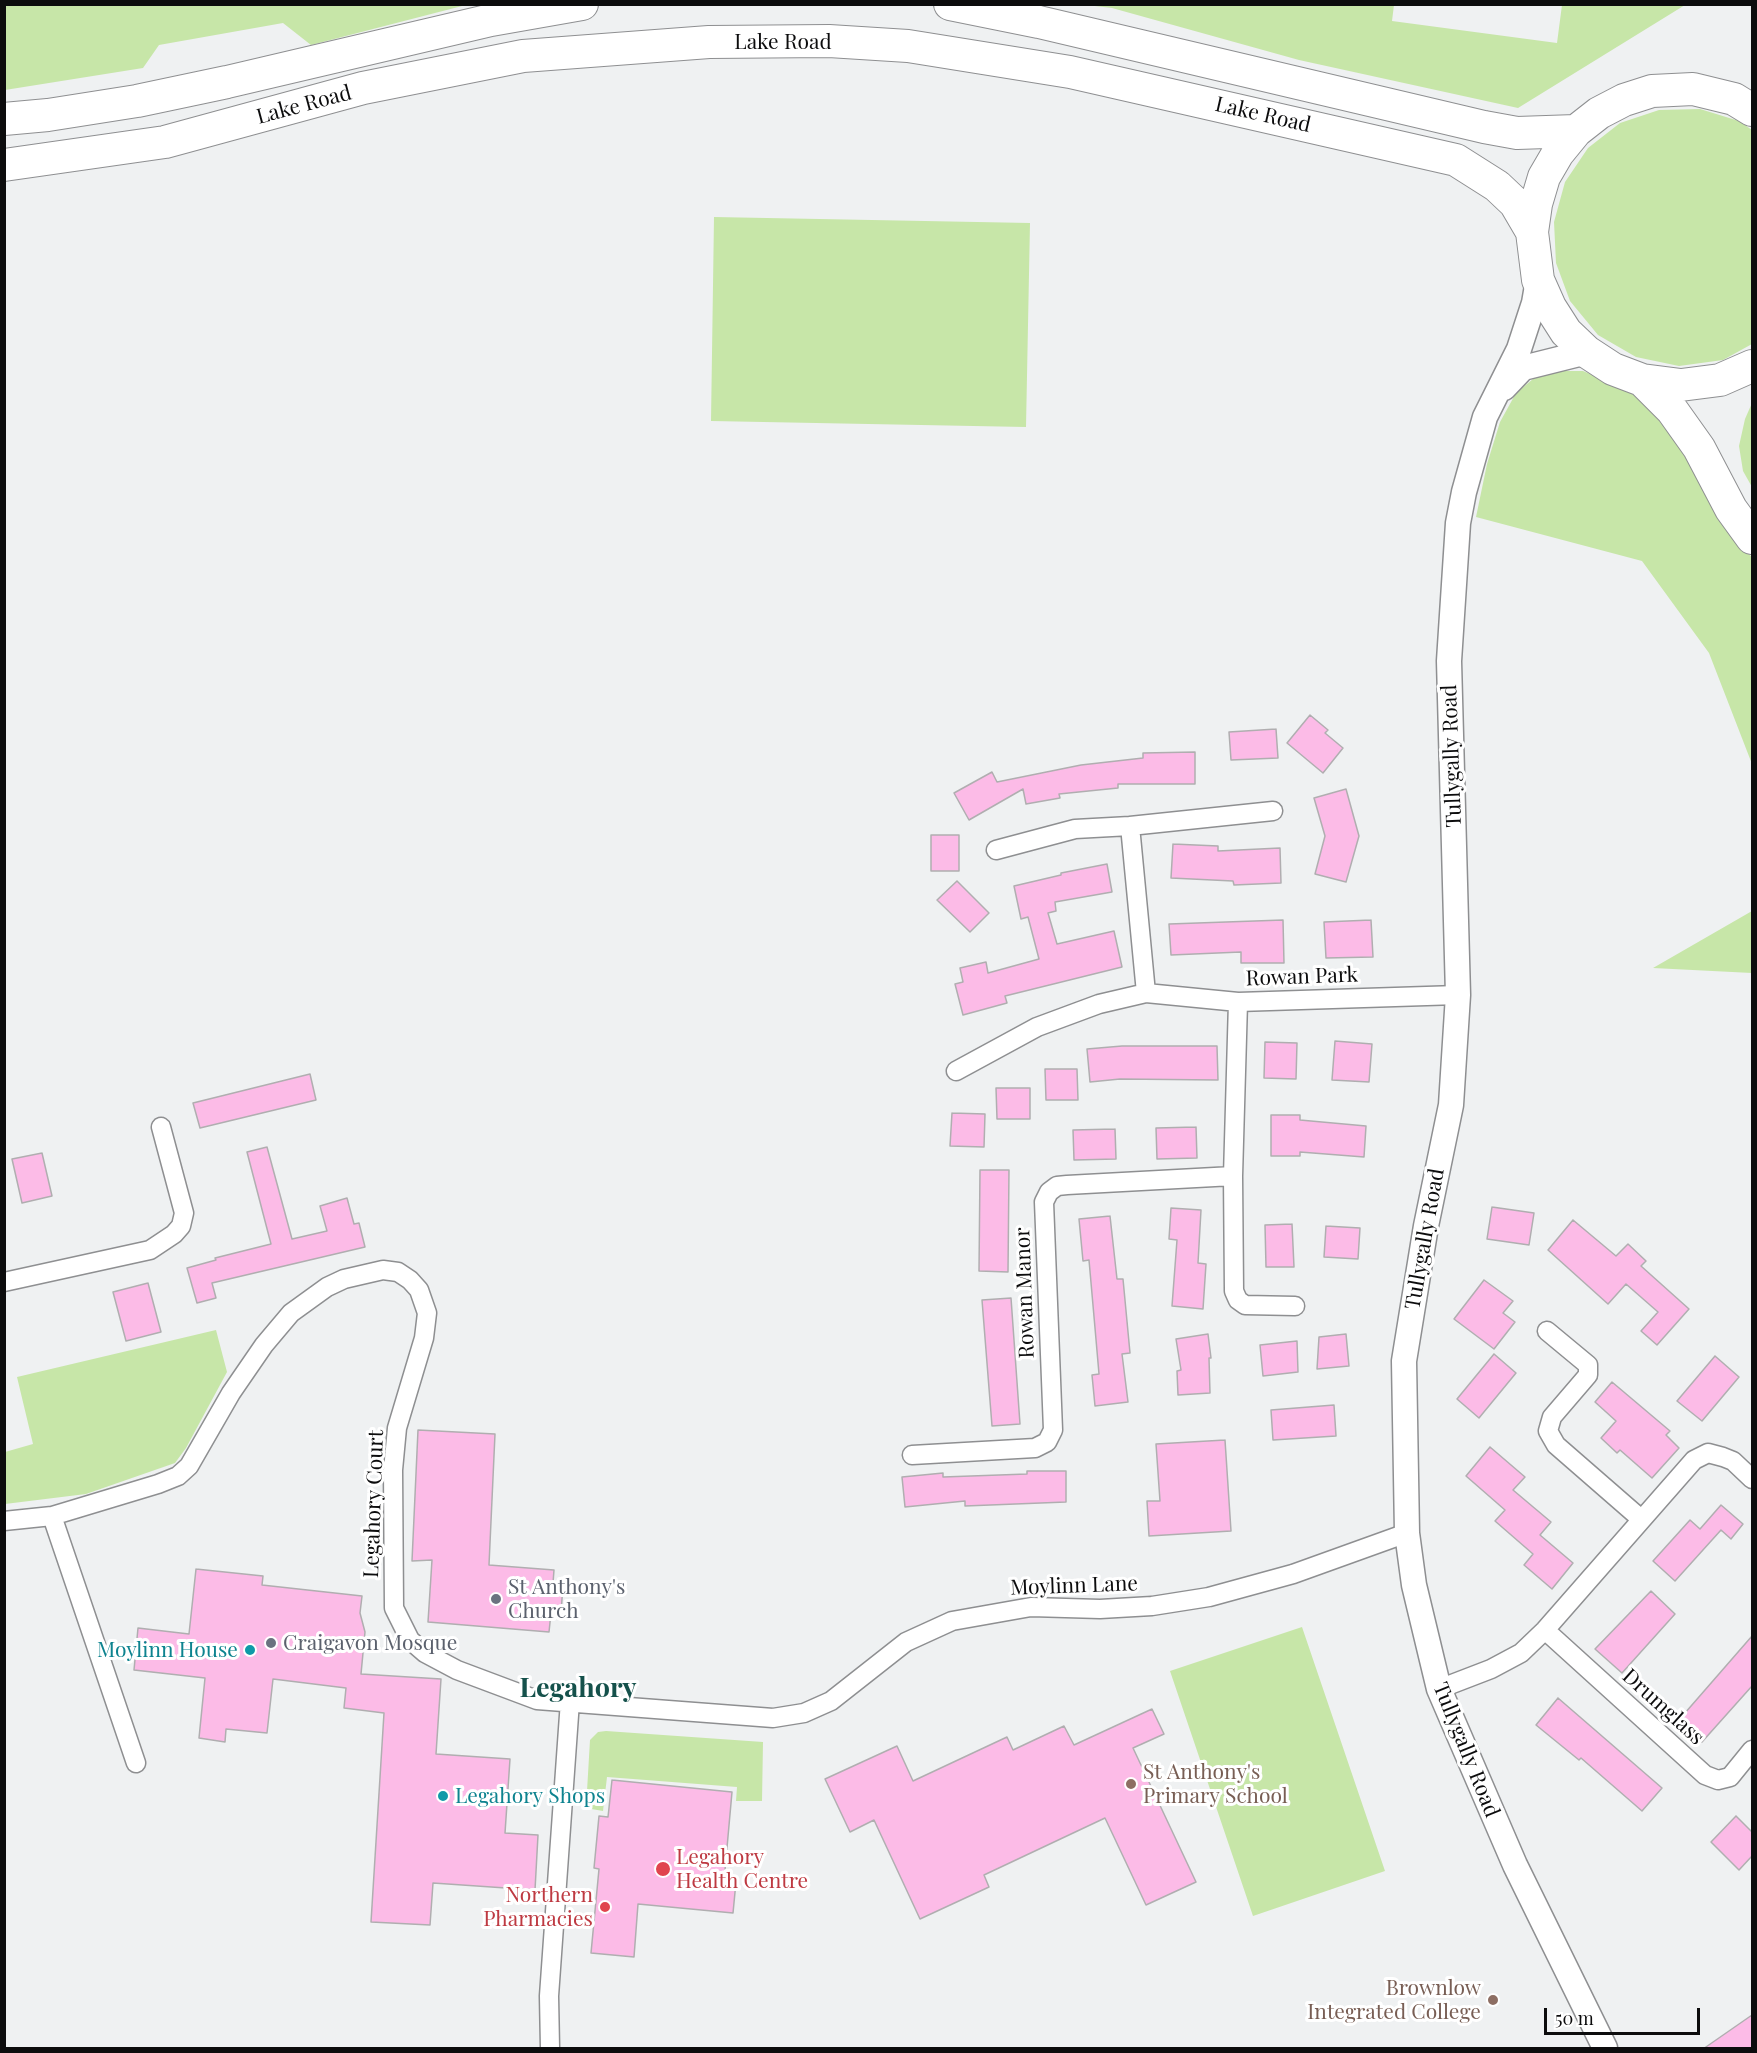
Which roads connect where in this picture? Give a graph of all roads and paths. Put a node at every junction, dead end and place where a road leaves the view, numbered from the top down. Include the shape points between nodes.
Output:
1 (582, 4) edge
2 (950, 4) edge
3 (1752, 110) edge
4 (4, 119) edge
5 (1576, 131) junction
6 (4, 165) edge
7 (1532, 232) junction
8 (1538, 280) junction
9 (1587, 352) junction
10 (1752, 366) edge
11 (1642, 380) junction
12 (1496, 396) junction
13 (1752, 538) edge
14 (1273, 811) dead end
15 (1130, 826) junction
16 (996, 850) dead end
17 (1146, 993) junction
18 (1458, 995) junction
19 (1238, 1002) junction
20 (956, 1071) dead end
21 (161, 1127) dead end
22 (1233, 1176) junction
23 (4, 1282) edge
24 (1295, 1306) dead end
25 (1547, 1330) dead end
26 (912, 1455) dead end
27 (1752, 1479) edge
28 (52, 1516) junction
29 (1641, 1519) junction
30 (4, 1521) edge
31 (1407, 1533) junction
32 (1545, 1630) junction
33 (1439, 1689) junction
34 (570, 1701) junction
35 (1752, 1750) edge
36 (136, 1762) dead end
37 (550, 2049) edge
38 (1605, 2049) edge

1 - 4 highway, Lake Road via 491,20 137,100
2 - 5 highway, Lake Road via 1484,127 1517,133
3 - 5 highway via 1734,99 1693,89 1652,92 1616,104
5 - 7 highway via 1544,177
6 - 7 highway, Lake Road via 165,142 363,88 523,56 709,42 829,41 908,46 1001,59 1444,157 1497,186 1515,203
7 - 8 highway
8 - 9 highway via 1566,332
8 - 12 street, Tullygally Road via 1519,349
9 - 11 highway via 1613,369
9 - 12 street, Tullygally Road via 1523,368
10 - 11 highway via 1720,380 1691,384
11 - 13 highway via 1672,410 1700,448 1731,509
12 - 18 street, Tullygally Road via 1485,417 1458,523 1449,661
14 - 15 street
15 - 16 street via 1075,829
15 - 17 street
17 - 19 street, Rowan Park
17 - 20 street, Rowan Park via 1099,1004 1037,1027
18 - 19 street, Rowan Park
18 - 31 street, Tullygally Road via 1451,1105 1404,1361
19 - 22 street
21 - 23 street via 184,1213 174,1234 150,1250
22 - 24 street via 1234,1291 1238,1300 1245,1305
22 - 26 street, Rowan Manor via 1067,1185 1048,1192 1044,1202 1053,1430 1047,1442 1035,1448
25 - 29 street via 1588,1365 1588,1375 1552,1417 1548,1431 1556,1445
27 - 29 street via 1733,1461 1708,1453 1694,1460
28 - 30 street, Legahory Court
28 - 34 street, Legahory Court via 178,1476 189,1466 231,1392 291,1313 344,1279 374,1270 398,1272 419,1290 426,1314 424,1338 396,1438 393,1589 400,1625 424,1653 456,1670 537,1700
28 - 36 street
29 - 32 street
31 - 33 street, Tullygally Road via 1414,1585
31 - 34 street, Moylinn Lane via 1293,1574 1209,1597 1100,1609 1030,1607 952,1621 906,1642 831,1701 804,1713 773,1718
32 - 33 street via 1521,1653
32 - 35 street, Drumglass via 1705,1775 1718,1780 1730,1777
33 - 38 street, Tullygally Road via 1523,1881
34 - 37 street via 549,1988

